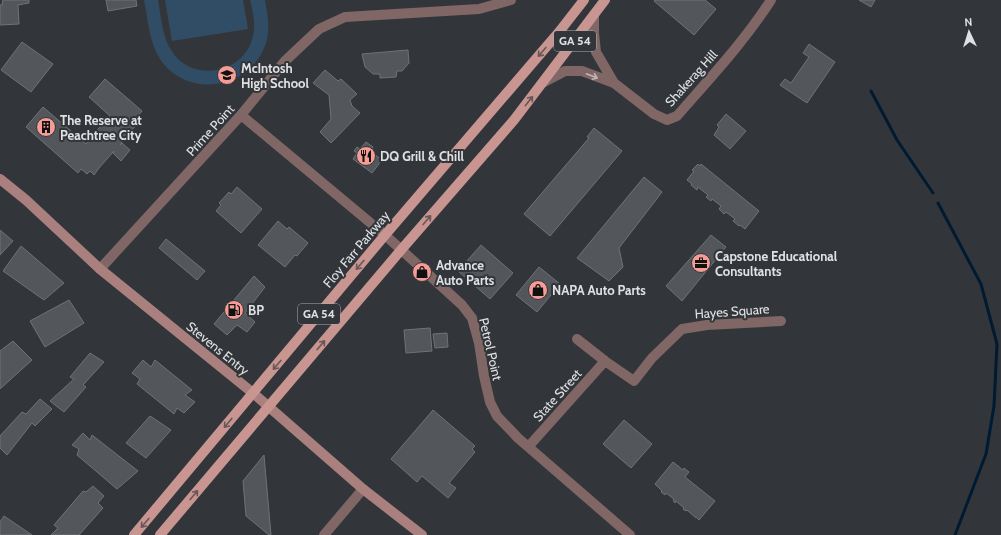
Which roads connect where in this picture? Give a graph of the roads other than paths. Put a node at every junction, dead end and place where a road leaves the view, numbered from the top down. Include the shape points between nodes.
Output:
1 (512, 0) edge
2 (584, 0) edge
3 (605, 0) edge
4 (770, 0) edge
5 (594, 16) junction
6 (544, 82) junction
7 (614, 83) junction
8 (241, 116) junction
9 (0, 179) edge
10 (385, 235) junction
11 (401, 250) junction
12 (100, 269) junction
13 (781, 321) dead end
14 (577, 338) dead end
15 (605, 361) junction
16 (253, 393) junction
17 (269, 407) junction
18 (529, 446) junction
19 (362, 489) junction
20 (134, 535) edge
21 (160, 535) edge
22 (324, 535) edge
23 (422, 535) edge
24 (630, 535) edge

1 - 8 street, Prime Point via 479,9 345,17 319,29 285,61
2 -> 10 main road, Floy Farr Parkway / GA 54
3 - 5 main road, GA 54
4 - 7 street, Shakerag Hill via 742,41 678,116 667,120 654,114
5 - 6 main road, GA 54
5 - 7 street, Shakerag Hill via 596,52
6 -> 7 street, Shakerag Hill via 565,71 582,72
11 -> 6 main road, GA 54
8 - 10 street, Petrol Point
8 - 12 street, Prime Point
9 - 12 street, Stevens Entry
10 - 11 street, Petrol Point
10 -> 16 main road, Floy Farr Parkway / GA 54
17 -> 11 main road, GA 54
11 - 18 street, Petrol Point via 462,305 472,318 490,402 497,416
12 - 16 street, Stevens Entry
13 - 15 street, Hayes Square via 682,329 634,380
14 - 15 street, Hayes Square
15 - 18 street, State Street
16 - 17 street, Stevens Entry
16 -> 20 main road, Floy Farr Parkway / GA 54
17 - 19 street, Stevens Entry
21 -> 17 main road
18 - 24 street, Petrol Point
19 - 22 street
19 - 23 street, Stevens Entry

